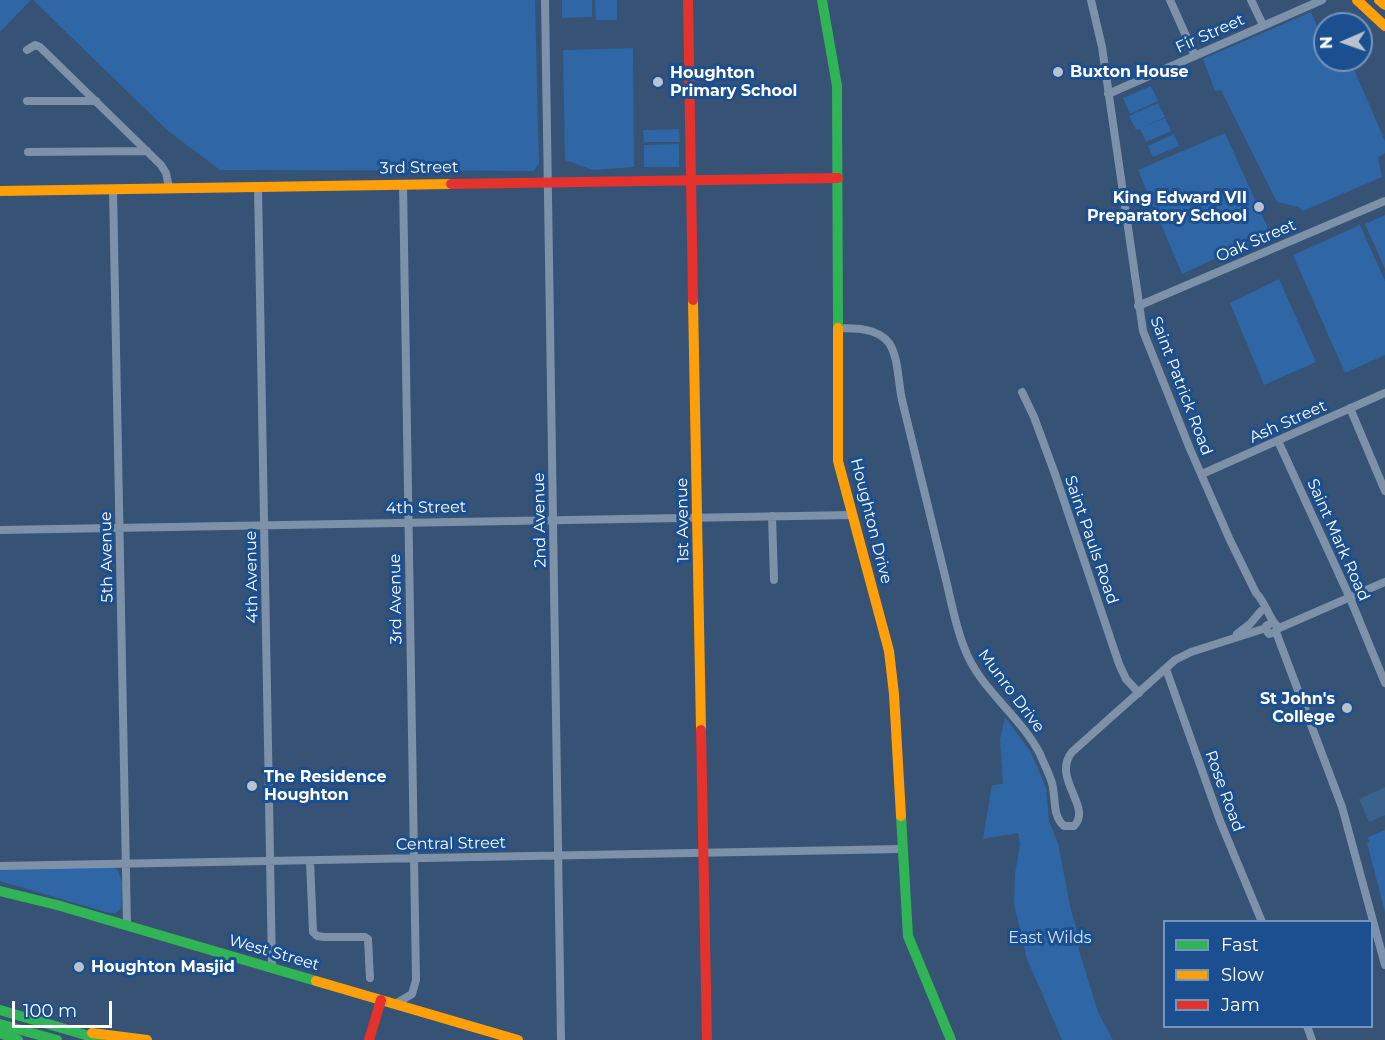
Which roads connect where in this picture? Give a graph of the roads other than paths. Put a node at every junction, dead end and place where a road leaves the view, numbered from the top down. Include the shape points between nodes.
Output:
1 (545, 0) edge
2 (688, 0) edge
3 (822, 0) edge
4 (1091, 0) edge
5 (1170, 0) edge
6 (1251, 0) edge
7 (1322, 0) edge
8 (1357, 0) edge
9 (1379, 0) edge
10 (1385, 5) edge
11 (1263, 26) junction
12 (1385, 26) edge
13 (27, 50) dead end
14 (1195, 56) junction
15 (1108, 93) junction
16 (27, 101) dead end
17 (96, 101) junction
18 (147, 151) junction
19 (28, 152) dead end
20 (810, 177) junction
21 (838, 178) junction
22 (692, 179) junction
23 (547, 181) junction
24 (403, 184) junction
25 (258, 186) junction
26 (169, 188) junction
27 (113, 189) junction
28 (0, 191) edge
29 (1385, 201) edge
30 (838, 204) junction
31 (1138, 306) junction
32 (838, 328) junction
33 (1022, 392) dead end
34 (1385, 393) edge
35 (1350, 408) junction
36 (1278, 441) junction
37 (1202, 474) junction
38 (1385, 491) edge
39 (852, 515) junction
40 (772, 516) junction
41 (698, 517) junction
42 (552, 520) junction
43 (409, 522) junction
44 (265, 525) junction
45 (120, 528) junction
46 (0, 530) edge
47 (774, 580) dead end
48 (1385, 582) edge
49 (1256, 593) junction
50 (1350, 598) junction
51 (1261, 611) junction
52 (1272, 628) junction
53 (1226, 641) junction
54 (1166, 669) junction
55 (1385, 683) edge
56 (1139, 693) junction
57 (902, 849) junction
58 (704, 853) junction
59 (560, 856) junction
60 (415, 858) junction
61 (271, 861) junction
62 (310, 861) junction
63 (126, 864) junction
64 (0, 866) edge
65 (0, 885) edge
66 (0, 891) edge
67 (23, 895) junction
68 (1262, 920) edge
69 (1369, 920) edge
70 (127, 925) junction
71 (1376, 947) edge
72 (1385, 965) edge
73 (272, 967) junction
74 (370, 978) dead end
75 (388, 1002) junction
76 (0, 1010) edge
77 (0, 1024) edge
78 (0, 1033) edge
79 (80, 1033) junction
80 (18, 1040) edge
81 (57, 1040) edge
82 (104, 1040) edge
83 (147, 1040) edge
84 (369, 1040) edge
85 (376, 1040) edge
86 (518, 1040) edge
87 (561, 1040) edge
88 (707, 1040) edge
89 (951, 1040) edge

1 - 23 street, 2nd Avenue
2 - 22 main road, 1st Avenue
3 - 21 main road, Houghton Drive via 837,86
4 - 15 street, Saint Patrick Road
5 - 14 street
6 - 11 street
7 - 11 street, Fir Street
8 - 12 main road
9 - 10 main road
11 - 14 street, Fir Street
13 - 17 street via 35,45 40,47
14 - 15 street, Fir Street
15 - 31 street, Saint Patrick Road
16 - 17 street
17 - 18 street
18 - 19 street
18 - 26 street via 165,170
20 - 21 main road, 3rd Street
20 - 22 main road, 3rd Street
20 - 30 main road via 827,186
21 - 30 main road, Houghton Drive
22 - 23 main road, 3rd Street
22 - 41 main road, 1st Avenue
23 - 24 main road, 3rd Street
23 - 42 street, 2nd Avenue
24 - 25 main road, 3rd Street
24 - 43 street, 3rd Avenue
25 - 26 main road, 3rd Street
25 - 44 street, 4th Avenue
26 - 27 main road, 3rd Street
27 - 28 main road, 3rd Street
27 - 45 street, 5th Avenue
29 - 31 street, Oak Street
30 - 32 main road, Houghton Drive
31 - 37 street, Saint Patrick Road via 1147,345
32 - 39 main road, Houghton Drive via 838,461
32 - 56 street, Munro Drive via 872,332 890,344 963,646 980,675 1023,726 1038,751 1053,786 1057,816 1064,826 1074,826 1079,815 1066,775 1068,758
33 - 56 street, Saint Pauls Road via 1055,474 1123,675
34 - 35 street, Ash Street
35 - 36 street, Ash Street
35 - 38 street
36 - 37 street, Ash Street
36 - 50 street, Saint Mark Road
37 - 49 street, Saint Patrick Road
39 - 40 street, 4th Street
39 - 57 main road, Houghton Drive via 890,656
40 - 41 street, 4th Street
40 - 47 street
41 - 42 street, 4th Street
41 - 58 main road, 1st Avenue
42 - 43 street, 4th Street
42 - 59 street, 2nd Avenue
43 - 44 street, 4th Street
43 - 60 street, 3rd Avenue
44 - 45 street, 4th Street
44 - 61 street, 4th Avenue
45 - 46 street, 4th Street
45 - 63 street, 5th Avenue
48 - 50 street, Munro Drive
49 - 51 street, Saint Patrick Road
49 - 52 street, Saint Patrick Road
50 - 52 street, Munro Drive
50 - 55 street, Saint Mark Road
51 - 52 street, Saint Patrick Road
51 - 53 street
52 - 53 street, Munro Drive
52 - 69 street, Saint Patrick Road via 1342,807
53 - 54 street, Munro Drive via 1191,651
54 - 56 street, Munro Drive
54 - 68 street, Rose Road via 1220,821
57 - 58 street, Central Street
57 - 89 main road, Houghton Drive via 909,940
58 - 59 street, Central Street
58 - 88 main road, 1st Avenue
59 - 60 street, Central Street
59 - 87 street, 2nd Avenue
60 - 62 street, Central Street
60 - 75 street, 3rd Avenue via 416,984 411,995
61 - 62 street, Central Street
61 - 63 street, Central Street
61 - 73 street, 4th Avenue
62 - 74 street via 313,932 324,937 366,937
63 - 64 street, Central Street
63 - 70 street, 5th Avenue
65 - 67 main road, West Street
66 - 67 main road, West Street
67 - 70 main road, West Street
70 - 73 main road, West Street
71 - 72 street, Saint Patrick Road
73 - 75 main road, West Street
75 - 84 main road
75 - 85 main road
75 - 86 main road, West Street
76 - 79 main road
77 - 81 main road
78 - 80 main road
79 - 82 main road
79 - 83 main road

